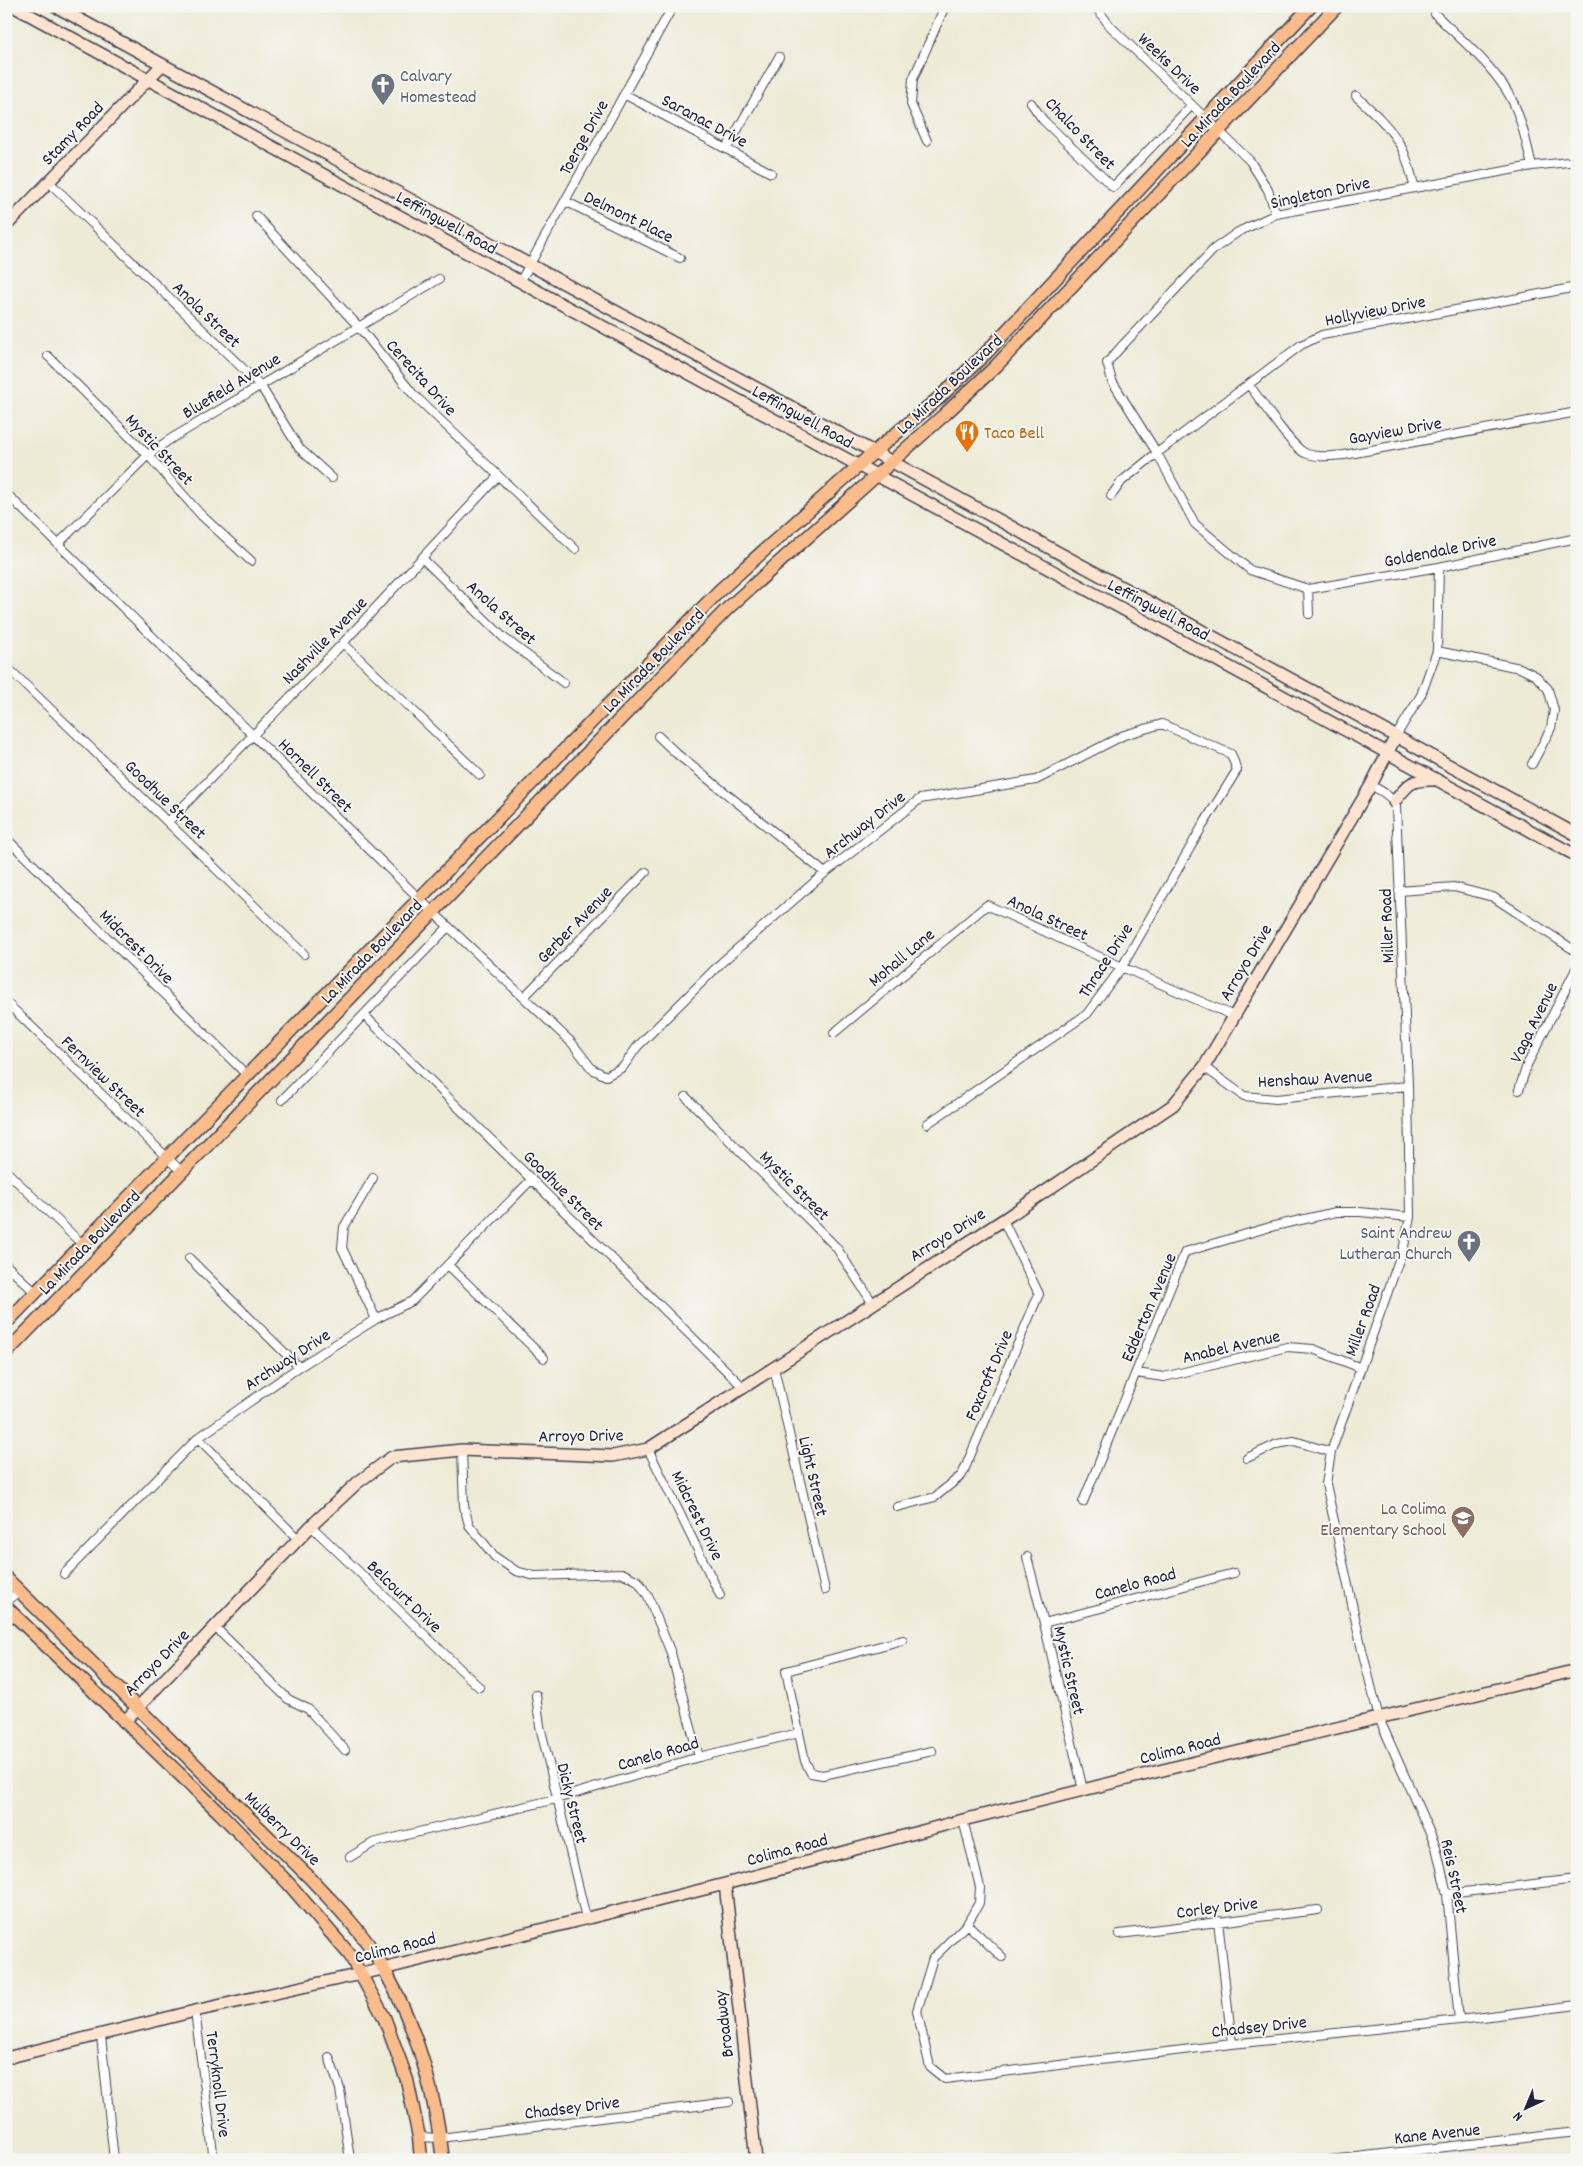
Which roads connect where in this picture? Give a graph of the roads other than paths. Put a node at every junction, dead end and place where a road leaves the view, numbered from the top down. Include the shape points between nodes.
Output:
1 (55, 6) edge
2 (673, 6) edge
3 (944, 6) edge
4 (1095, 6) edge
5 (1311, 6) edge
6 (1337, 6) edge
7 (18, 8) edge
8 (1435, 14) dead end
9 (779, 57) dead end
10 (162, 64) junction
11 (148, 80) junction
12 (624, 94) junction
13 (1356, 96) dead end
14 (1031, 103) dead end
15 (1192, 104) junction
16 (1205, 118) junction
17 (1219, 132) junction
18 (927, 141) dead end
19 (727, 148) junction
20 (1577, 161) edge
21 (1532, 166) junction
22 (770, 173) dead end
23 (49, 182) junction
24 (1415, 188) junction
25 (565, 201) junction
26 (1276, 214) junction
27 (256, 216) dead end
28 (6, 226) edge
29 (680, 258) dead end
30 (529, 264) junction
31 (439, 280) dead end
32 (520, 282) junction
33 (1577, 287) edge
34 (359, 327) junction
35 (48, 356) dead end
36 (260, 385) junction
37 (1250, 385) junction
38 (1577, 412) edge
39 (874, 452) junction
40 (1157, 453) junction
41 (148, 455) junction
42 (891, 462) junction
43 (859, 466) junction
44 (498, 476) junction
45 (876, 476) junction
46 (332, 478) dead end
47 (6, 493) edge
48 (1111, 496) dead end
49 (1577, 538) edge
50 (59, 544) junction
51 (575, 549) dead end
52 (423, 559) junction
53 (250, 561) dead end
54 (1439, 567) junction
55 (1308, 589) junction
56 (1309, 614) dead end
57 (343, 643) junction
58 (1437, 651) junction
59 (6, 666) edge
60 (564, 683) dead end
61 (253, 734) junction
62 (658, 736) dead end
63 (1396, 736) junction
64 (1388, 753) junction
65 (1231, 754) joint
66 (1532, 764) dead end
67 (480, 775) dead end
68 (1437, 780) junction
69 (1371, 785) junction
70 (1394, 802) junction
71 (168, 822) junction
72 (1577, 834) edge
73 (6, 838) edge
74 (1577, 856) edge
75 (646, 872) dead end
76 (825, 873) junction
77 (1399, 891) junction
78 (419, 898) junction
79 (987, 905) joint
80 (433, 912) junction
81 (448, 927) junction
82 (1577, 952) edge
83 (304, 954) dead end
84 (1122, 967) junction
85 (1577, 967) edge
86 (524, 997) junction
87 (6, 1002) edge
88 (364, 1016) junction
89 (1234, 1016) junction
90 (834, 1033) dead end
91 (1204, 1067) junction
92 (247, 1075) junction
93 (606, 1076) joint
94 (1408, 1086) junction
95 (1520, 1090) dead end
96 (686, 1097) dead end
97 (282, 1100) dead end
98 (927, 1124) dead end
99 (167, 1158) junction
100 (6, 1171) edge
101 (182, 1172) junction
102 (373, 1178) dead end
103 (532, 1179) junction
104 (1410, 1217) junction
105 (1003, 1220) junction
106 (83, 1245) junction
107 (189, 1258) dead end
108 (6, 1265) edge
109 (448, 1265) junction
110 (36, 1293) junction
111 (872, 1302) junction
112 (376, 1320) junction
113 (6, 1324) edge
114 (6, 1353) edge
115 (544, 1358) dead end
116 (299, 1367) junction
117 (774, 1368) junction
118 (1361, 1368) junction
119 (1136, 1372) junction
120 (743, 1387) junction
121 (198, 1438) junction
122 (648, 1449) junction
123 (462, 1450) junction
124 (1331, 1452) junction
125 (1247, 1458) dead end
126 (1083, 1502) dead end
127 (898, 1507) dead end
128 (310, 1526) junction
129 (298, 1539) junction
130 (1027, 1557) dead end
131 (1234, 1573) dead end
132 (64, 1574) dead end
133 (6, 1578) edge
134 (825, 1590) dead end
135 (20, 1591) junction
136 (720, 1595) dead end
137 (6, 1601) edge
138 (6, 1607) edge
139 (1044, 1623) junction
140 (215, 1627) junction
141 (903, 1640) dead end
142 (1577, 1670) edge
143 (479, 1687) dead end
144 (536, 1695) dead end
145 (136, 1707) junction
146 (1379, 1718) junction
147 (124, 1722) junction
148 (799, 1733) junction
149 (346, 1750) dead end
150 (932, 1751) dead end
151 (699, 1757) junction
152 (1083, 1790) junction
153 (556, 1799) junction
154 (963, 1820) junction
155 (350, 1857) dead end
156 (1577, 1878) edge
157 (725, 1884) junction
158 (1447, 1894) junction
159 (1318, 1910) dead end
160 (586, 1918) junction
161 (1218, 1921) junction
162 (966, 1924) junction
163 (1119, 1934) dead end
164 (1002, 1957) dead end
165 (383, 1969) junction
166 (362, 1974) junction
167 (1577, 2005) edge
168 (195, 2011) junction
169 (1459, 2020) junction
170 (101, 2036) junction
171 (1232, 2044) junction
172 (329, 2057) dead end
173 (6, 2058) edge
174 (729, 2102) dead end
175 (1577, 2132) edge
176 (418, 2138) junction
177 (440, 2138) junction
178 (114, 2160) edge
179 (214, 2160) edge
180 (350, 2160) edge
181 (421, 2160) edge
182 (443, 2160) edge
183 (756, 2160) edge
184 (1330, 2160) edge

1 - 10 main road, Leffingwell Road
2 - 12 street, Toerge Drive
3 - 18 street via 913,79 911,104
4 - 15 street, Weeks Drive via 1110,26
5 - 16 main road, La Mirada Boulevard
6 - 17 main road, La Mirada Boulevard
7 - 11 main road, Leffingwell Road
8 - 21 street via 1484,62 1514,103
9 - 19 street
10 - 11 main road, Stamy Road
10 - 30 main road, Leffingwell Road
11 - 23 main road, Stamy Road
11 - 32 main road, Leffingwell Road
12 - 19 street, Saranac Drive
12 - 25 street, Toerge Drive
13 - 24 street via 1398,141
14 - 15 street, Chalco Street via 1043,120 1113,187
15 - 16 street, Weeks Drive
16 - 17 street, Weeks Drive
16 - 39 main road, La Mirada Boulevard via 985,354
17 - 26 street, Weeks Drive via 1250,161 1268,190
17 - 42 main road, La Mirada Boulevard via 996,366
19 - 22 street, Saranac Drive
20 - 21 street, Singleton Drive
21 - 24 street, Singleton Drive
23 - 28 main road, Stamy Road
23 - 36 street, Anola Street
24 - 26 street, Singleton Drive
25 - 29 street, Delmont Place
25 - 30 street, Toerge Drive
26 - 40 street, Singleton Drive via 1238,232 1214,249 1107,363 1112,381
27 - 34 street, Cerecita Drive
30 - 32 street, Toerge Drive
30 - 39 main road, Leffingwell Road
31 - 34 street, Bluefield Avenue
32 - 43 main road, Leffingwell Road
33 - 37 street, Hollyview Drive via 1322,335 1301,345
34 - 36 street, Bluefield Avenue
34 - 44 street, Cerecita Drive via 413,394
35 - 41 street, Mystic Street
36 - 41 street, Bluefield Avenue
36 - 46 street, Anola Street via 299,448
37 - 38 street, Gayview Drive via 1292,440 1304,452 1320,456 1344,455
37 - 40 street, Hollyview Drive
39 - 42 main road, Leffingwell Road
39 - 43 main road, La Mirada Boulevard
40 - 48 street, Hollyview Drive via 1122,481
40 - 55 street, Goldendale Drive via 1195,524 1250,570
41 - 50 street, Bluefield Avenue
41 - 53 street, Mystic Street via 202,515
42 - 45 main road, La Mirada Boulevard
42 - 63 main road, Leffingwell Road
43 - 45 main road, Leffingwell Road
43 - 78 main road, La Mirada Boulevard via 720,590
44 - 51 street, Cerecita Drive
44 - 52 street, Nashville Avenue
45 - 64 main road, Leffingwell Road
45 - 80 main road, La Mirada Boulevard via 727,609
47 - 50 street, Hornell Street
49 - 54 street, Goldendale Drive
50 - 61 street, Hornell Street
52 - 57 street, Nashville Avenue
52 - 60 street, Anola Street via 504,638
54 - 55 street, Goldendale Drive
54 - 58 street, Arroyo Drive
55 - 56 street
57 - 61 street, Nashville Avenue
57 - 67 street
58 - 63 street, Arroyo Drive via 1421,695
58 - 66 street via 1520,668 1536,676 1548,689 1554,710 1551,728
59 - 71 street, Goodhue Street
61 - 71 street, Nashville Avenue
61 - 78 street, Hornell Street
62 - 76 street
63 - 64 main road, Arroyo Drive
63 - 72 main road, Leffingwell Road
64 - 68 main road, Leffingwell Road
64 - 69 main road, Arroyo Drive
65 - 76 street, Archway Drive via 1162,724 1124,735 1036,780 920,799
65 - 84 street, Thrace Drive via 1237,770
68 - 70 main road via 1414,781
68 - 74 main road, Leffingwell Road
69 - 70 street
69 - 89 main road, Arroyo Drive
70 - 77 street, Miller Road
71 - 83 street, Goodhue Street
73 - 92 street, Midcrest Drive
75 - 86 street, Gerber Avenue
76 - 93 street, Archway Drive via 722,962 637,1048 623,1067
77 - 82 street via 1454,887 1493,897
77 - 94 street, Miller Road
78 - 80 street, Hornell Street
78 - 92 main road, La Mirada Boulevard
79 - 84 street, Anola Street
79 - 90 street, Mohall Lane
80 - 81 street, Hornell Street
80 - 101 main road, La Mirada Boulevard
81 - 86 street, Hornell Street
81 - 88 street
84 - 89 street, Anola Street
84 - 98 street, Thrace Drive via 1087,1014
85 - 95 street, Vaga Avenue via 1527,1065
86 - 93 street, Hornell Street via 572,1042 592,1069
87 - 99 street, Fernview Street
88 - 97 street
88 - 103 street, Goodhue Street
89 - 91 main road, Arroyo Drive
91 - 94 street, Henshaw Avenue via 1244,1096 1276,1099
91 - 105 main road, Arroyo Drive via 1174,1105
92 - 99 main road, La Mirada Boulevard
94 - 104 street, Miller Road
96 - 111 street, Mystic Street via 836,1248
99 - 101 street, Fernview Street
99 - 106 main road, La Mirada Boulevard
100 - 106 street
101 - 114 main road, La Mirada Boulevard
102 - 112 street via 344,1227 342,1248
103 - 109 street, Archway Drive
103 - 120 street, Goodhue Street
104 - 118 street, Miller Road via 1404,1246
104 - 119 street, Edderton Avenue via 1336,1212 1185,1252
105 - 111 main road, Arroyo Drive
105 - 127 street, Foxcroft Drive via 1039,1294 962,1475 935,1498
106 - 110 main road, La Mirada Boulevard
107 - 116 street
108 - 110 street
109 - 112 street, Archway Drive via 412,1301
109 - 115 street
110 - 113 main road, La Mirada Boulevard
111 - 117 main road, Arroyo Drive
112 - 116 street, Archway Drive
116 - 121 street, Archway Drive
117 - 120 main road, Arroyo Drive
117 - 134 street, Light Street
118 - 119 street, Anabel Avenue via 1313,1350 1287,1347 1164,1377
118 - 124 street, Miller Road
119 - 126 street, Edderton Avenue
120 - 122 main road, Arroyo Drive
121 - 129 street
121 - 132 street, Archway Drive
122 - 123 main road, Arroyo Drive via 613,1456
122 - 136 street, Midcrest Drive
123 - 128 main road, Arroyo Drive via 392,1457 356,1483
123 - 151 street via 464,1506 469,1525 495,1557 516,1571 536,1576 622,1573 638,1581 648,1596 671,1653
124 - 125 street via 1294,1441 1277,1444
124 - 146 street, Miller Road via 1326,1484
128 - 129 main road, Arroyo Drive
128 - 143 street, Belcourt Drive
129 - 140 main road, Arroyo Drive
130 - 139 street, Mystic Street
131 - 139 street, Canelo Road
133 - 135 main road, Mulberry Drive
135 - 137 street
135 - 145 main road, Mulberry Drive
138 - 147 main road, Mulberry Drive
139 - 152 street, Mystic Street
140 - 145 main road, Arroyo Drive
140 - 149 street, Arroyo Drive via 288,1699 308,1710
141 - 148 street via 786,1671
142 - 146 main road, Colima Road
144 - 153 street, Dicky Street
145 - 147 main road, Arroyo Drive
145 - 165 main road, Mulberry Drive via 344,1914
146 - 152 main road, Colima Road
146 - 158 street, Reis Street via 1436,1847
147 - 166 main road, Mulberry Drive via 289,1884 350,1954
148 - 150 street via 805,1762 811,1773 823,1775
148 - 151 street, Canelo Road
151 - 153 street, Canelo Road
152 - 154 main road, Colima Road
153 - 155 street, Canelo Road via 373,1843
153 - 160 street, Dicky Street
154 - 157 main road, Colima Road
154 - 162 street via 980,1888 979,1903
156 - 158 street
157 - 160 main road, Colima Road
157 - 183 main road, Broadway
158 - 169 street, Reis Street
159 - 161 street, Corley Drive
160 - 165 main road, Colima Road
161 - 163 street, Corley Drive
161 - 171 street
162 - 164 street
162 - 171 street, Chadsey Drive via 933,1958 917,2010 930,2067 945,2079
165 - 166 main road, Colima Road
165 - 177 main road, Mulberry Drive via 397,1993 422,2053
166 - 168 main road, Colima Road
166 - 176 main road, Mulberry Drive via 384,2017 407,2080
167 - 169 street, Chadsey Drive
168 - 170 main road, Colima Road
168 - 179 street, Terryknoll Drive
169 - 171 street, Chadsey Drive
170 - 173 main road, Colima Road
170 - 178 street
172 - 180 street via 340,2089
174 - 177 street, Chadsey Drive
175 - 184 street, Kane Avenue
176 - 177 street, Chadsey Drive
176 - 181 main road, Mulberry Drive
177 - 182 main road, Mulberry Drive

